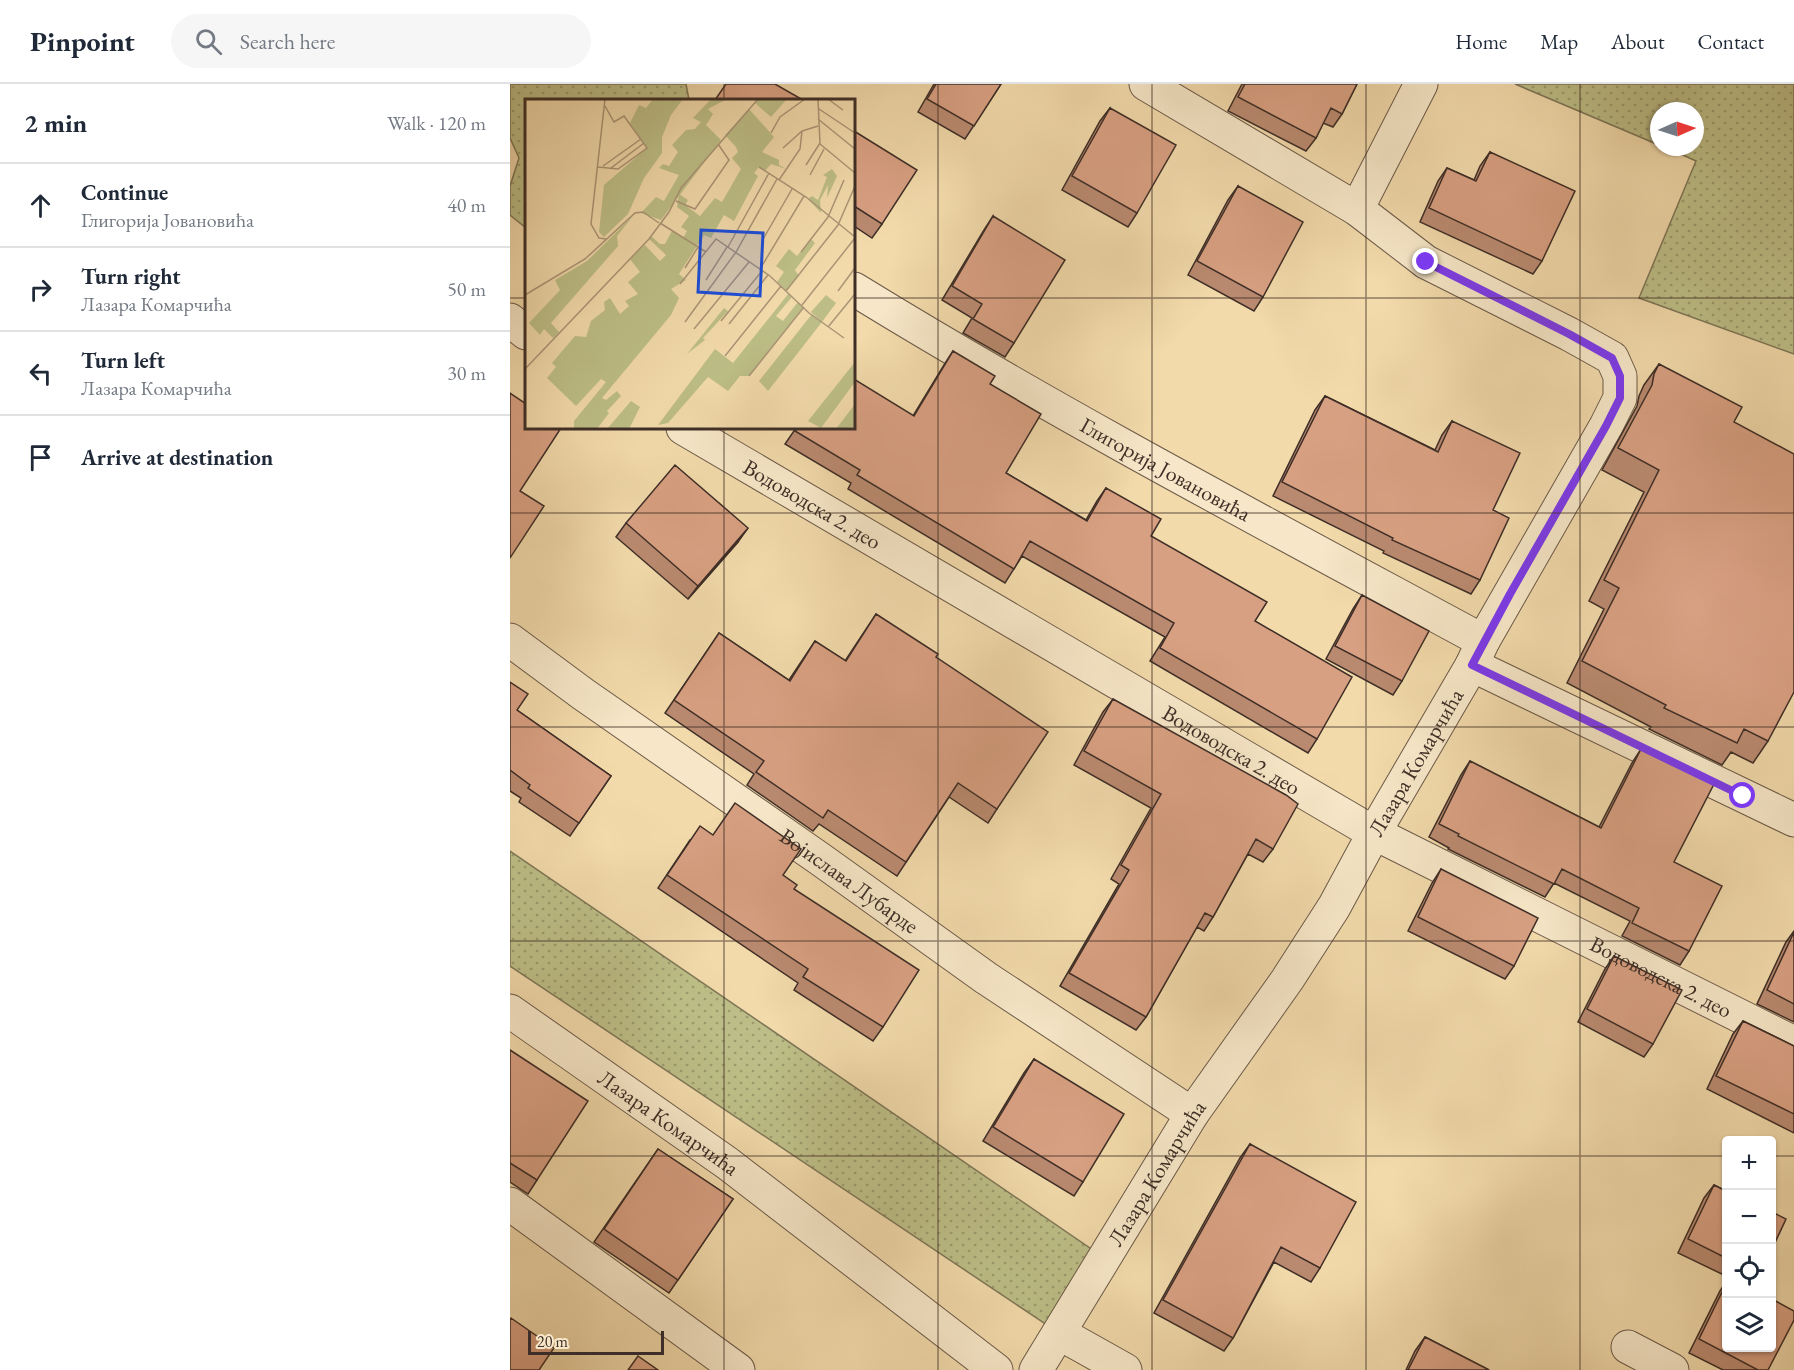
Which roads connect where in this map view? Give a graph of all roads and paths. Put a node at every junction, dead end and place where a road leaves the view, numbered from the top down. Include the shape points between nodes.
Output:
1 (1146, 84) edge
2 (1420, 84) edge
3 (1357, 209) junction
4 (855, 290) edge
5 (510, 320) edge
6 (525, 332) edge
7 (685, 429) edge
8 (510, 640) edge
9 (1478, 653) junction
10 (1794, 820) edge
11 (1374, 833) junction
12 (510, 1011) edge
13 (1794, 1043) edge
14 (1192, 1114) junction
15 (510, 1204) edge
16 (1059, 1333) junction
17 (1628, 1347) dead end
18 (738, 1370) edge
19 (996, 1370) edge
20 (1036, 1370) edge
21 (1125, 1370) edge
22 (1672, 1370) edge

1 - 3 street, Лазара Комарчића
2 - 3 street
3 - 9 street, Лазара Комарчића via 1426,262 1612,358 1620,376 1620,398 1606,426
4 - 9 street, Глигорија Јовановића
5 - 6 street
7 - 11 street, Водоводска 2. део
8 - 14 street, Војислава Лубарде via 986,978
9 - 10 street, Глигорија Јовановића
9 - 11 street, Лазара Комарчића
11 - 13 street, Водоводска 2. део
11 - 14 street, Лазара Комарчића via 1334,907 1287,980
12 - 19 street, Лазара Комарчића via 727,1162
14 - 16 street, Лазара Комарчића
15 - 18 street
16 - 20 street, Лазара Комарчића
16 - 21 street
17 - 22 street

